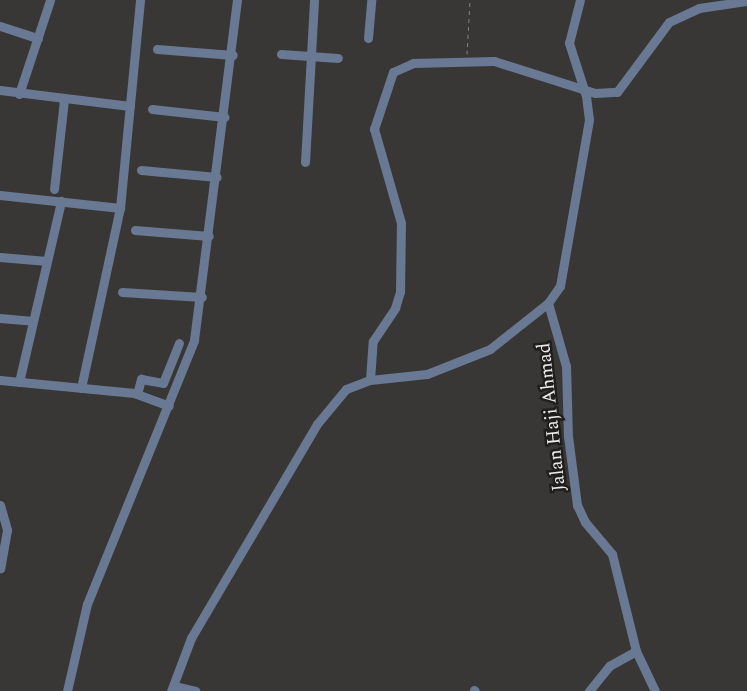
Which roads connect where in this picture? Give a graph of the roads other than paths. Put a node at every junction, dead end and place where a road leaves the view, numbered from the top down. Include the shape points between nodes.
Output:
1 (50, 0) edge
2 (140, 0) edge
3 (237, 0) edge
4 (314, 0) edge
5 (370, 0) edge
6 (580, 0) edge
7 (747, 1) edge
8 (698, 4) edge
9 (0, 26) edge
10 (38, 38) junction
11 (368, 38) dead end
12 (157, 49) dead end
13 (281, 54) dead end
14 (233, 55) junction
15 (311, 56) junction
16 (338, 58) dead end
17 (584, 89) junction
18 (0, 90) edge
19 (19, 94) junction
20 (64, 100) junction
21 (130, 106) junction
22 (152, 110) dead end
23 (226, 116) junction
24 (304, 162) dead end
25 (140, 170) dead end
26 (217, 176) junction
27 (54, 189) dead end
28 (0, 195) edge
29 (61, 201) junction
30 (120, 208) junction
31 (135, 230) dead end
32 (209, 236) junction
33 (0, 257) edge
34 (47, 261) junction
35 (122, 292) dead end
36 (202, 297) junction
37 (548, 303) junction
38 (0, 318) edge
39 (33, 321) junction
40 (179, 342) dead end
41 (0, 380) edge
42 (370, 380) junction
43 (19, 382) junction
44 (81, 388) junction
45 (137, 394) junction
46 (169, 406) junction
47 (0, 505) edge
48 (0, 568) edge
49 (636, 651) junction
50 (172, 688) edge
51 (67, 691) edge
52 (195, 691) edge
53 (589, 691) edge
54 (655, 691) edge

1 - 10 street
2 - 21 street
3 - 14 street
4 - 15 street
5 - 11 street
6 - 17 street via 569,43
7 - 8 street
8 - 17 street via 660,30 624,88 604,94
9 - 10 street
10 - 19 street
12 - 14 street
13 - 15 street
14 - 23 street
15 - 16 street
15 - 24 street
17 - 37 street via 589,120 565,269
17 - 42 street via 512,64 467,60 399,66 389,82 374,129 401,223 403,256 396,308 373,341
18 - 19 street
19 - 20 street
20 - 21 street
20 - 27 street
21 - 30 street
22 - 23 street
23 - 26 street
25 - 26 street
26 - 32 street
28 - 29 street
29 - 30 street
29 - 34 street
30 - 44 street
31 - 32 street
32 - 36 street
33 - 34 street
34 - 39 street
35 - 36 street
36 - 46 street via 194,340
37 - 42 street via 490,349 427,374
37 - 49 street, Jalan Haji Ahmad via 566,366 568,436 577,506 585,522 612,554
38 - 39 street
39 - 43 street
40 - 45 street via 163,383 141,379
41 - 43 street
42 - 50 street via 346,389 317,424 191,638
43 - 44 street
44 - 45 street
45 - 46 street
46 - 51 street via 87,604
47 - 48 street via 7,530
49 - 53 street via 609,666
49 - 54 street, Jalan Haji Ahmad
50 - 52 street

